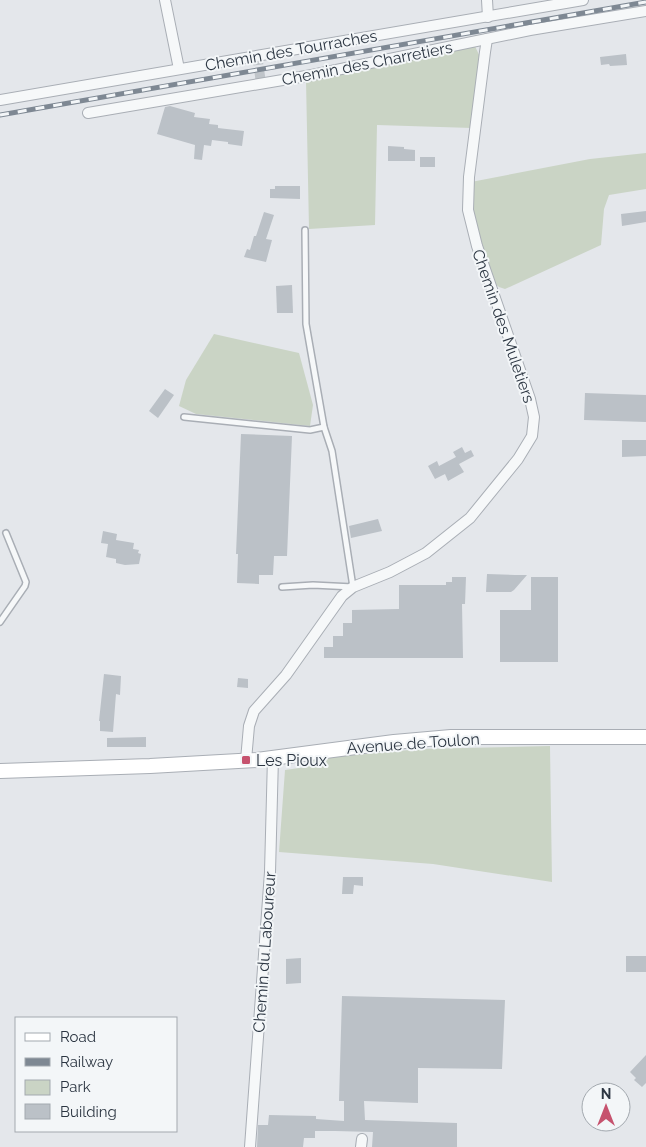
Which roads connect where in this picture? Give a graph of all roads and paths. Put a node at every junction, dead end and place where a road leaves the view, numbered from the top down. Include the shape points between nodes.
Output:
1 (165, 0) edge
2 (487, 0) edge
3 (583, 0) edge
4 (646, 11) edge
5 (488, 17) junction
6 (488, 39) junction
7 (179, 69) junction
8 (0, 100) edge
9 (88, 113) dead end
10 (305, 230) dead end
11 (184, 417) dead end
12 (324, 427) junction
13 (6, 533) dead end
14 (353, 587) junction
15 (282, 588) dead end
16 (0, 622) edge
17 (646, 737) edge
18 (273, 757) junction
19 (246, 760) junction
20 (0, 771) edge
21 (250, 1147) edge

1 - 7 street
2 - 5 street
3 - 5 street, Chemin des Tourraches
4 - 6 street, Chemin des Charretiers
5 - 7 street, Chemin des Tourraches
6 - 9 street, Chemin des Charretiers via 312,75
6 - 14 street, Chemin des Muletiers via 469,177 468,210 477,246 530,399 534,417 532,436 518,459 470,518 426,553
7 - 8 street, Chemin des Tourraches
10 - 12 lane via 306,324
11 - 12 lane via 310,430
12 - 14 lane via 332,451
13 - 16 lane via 26,582
14 - 15 lane via 313,585
14 - 19 street, Chemin des Muletiers via 342,596 286,675 254,711
17 - 18 main road, Avenue de Toulon via 451,738
18 - 19 main road, Avenue de Toulon
18 - 21 street, Chemin du Laboureur via 270,872
19 - 20 main road, Avenue de Toulon

